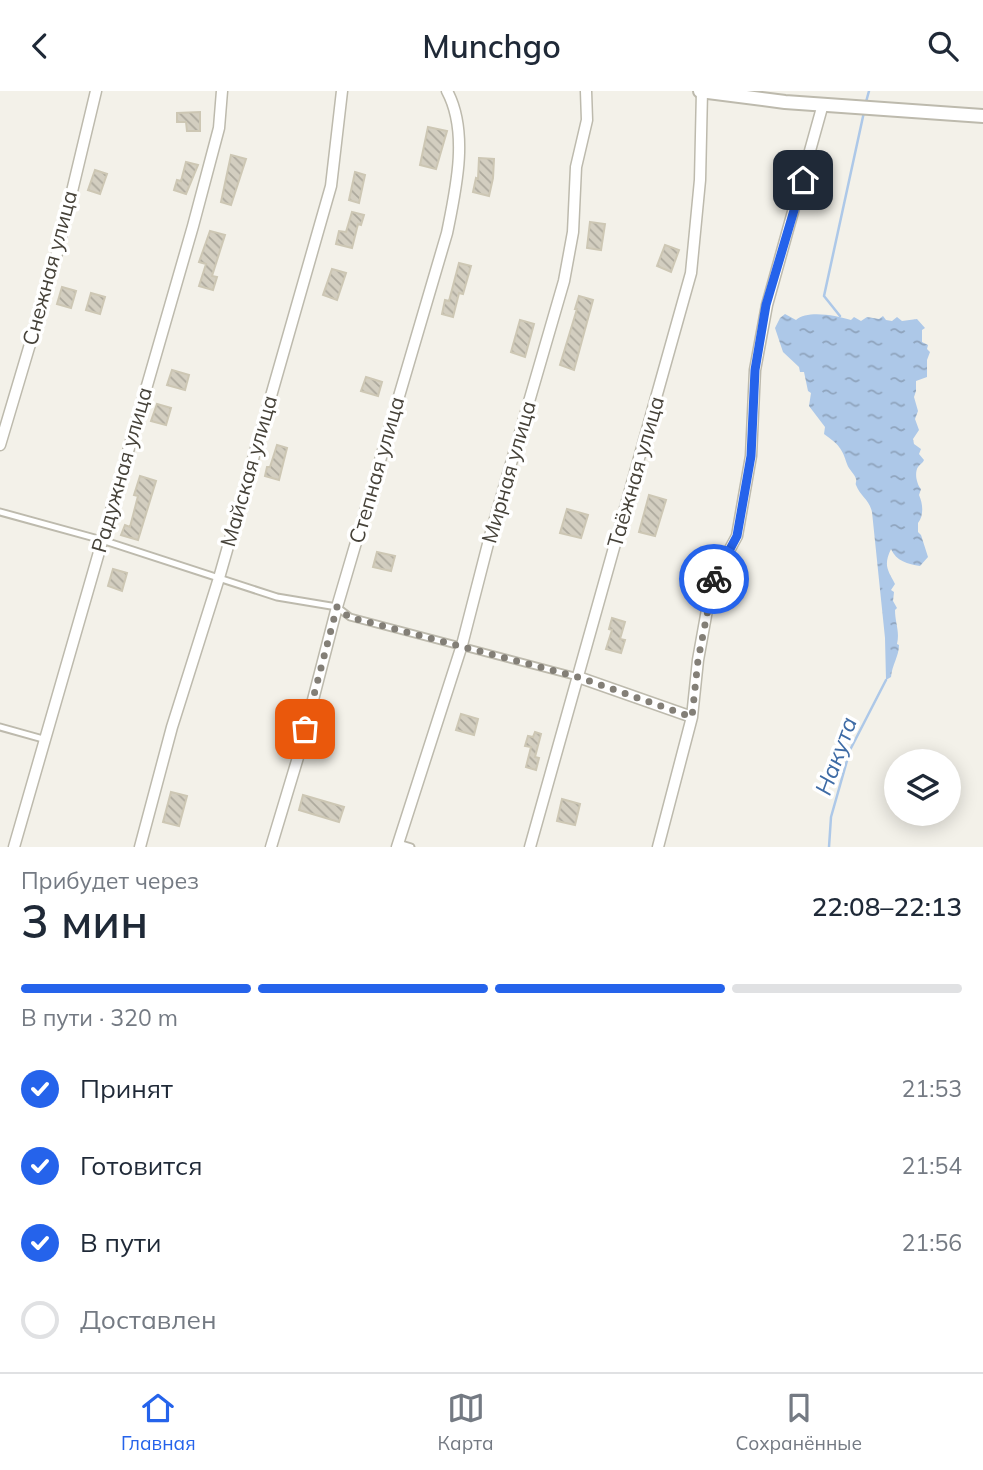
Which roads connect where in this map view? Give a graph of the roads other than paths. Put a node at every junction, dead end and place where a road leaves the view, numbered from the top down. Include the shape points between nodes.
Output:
1 (96, 91) edge
2 (222, 91) edge
3 (342, 91) edge
4 (447, 91) edge
5 (586, 91) edge
6 (701, 91) edge
7 (823, 104) junction
8 (983, 116) edge
9 (4, 416) edge
10 (0, 445) edge
11 (0, 512) edge
12 (102, 540) junction
13 (219, 578) junction
14 (337, 607) junction
15 (462, 645) junction
16 (578, 677) junction
17 (692, 717) junction
18 (0, 727) edge
19 (43, 739) junction
20 (397, 845) edge
21 (14, 847) edge
22 (140, 847) edge
23 (271, 847) edge
24 (411, 847) edge
25 (530, 847) edge
26 (658, 847) edge

1 - 9 street, Снежная улица via 58,250
2 - 12 street, Радужная улица via 219,128 193,226
3 - 13 street, Майская улица via 331,186
4 - 14 street, Степная улица via 455,106 458,139 455,195 447,233
5 - 15 street, Мирная улица via 587,120 576,167 573,232 564,281
6 - 7 street
6 - 16 street, Таёжная улица via 700,180 691,273
7 - 8 street
7 - 17 street via 766,305 755,370 751,456 737,536 712,582
9 - 10 street, Снежная улица
11 - 12 lane
12 - 13 lane
12 - 19 street, Радужная улица
13 - 14 lane via 277,597
13 - 22 street, Майская улица
14 - 15 lane via 349,617
14 - 23 street, Степная улица
15 - 16 lane
15 - 20 street, Мирная улица
16 - 17 street
16 - 25 street, Таёжная улица
17 - 26 street
18 - 19 lane
19 - 21 street, Радужная улица
20 - 24 lane

